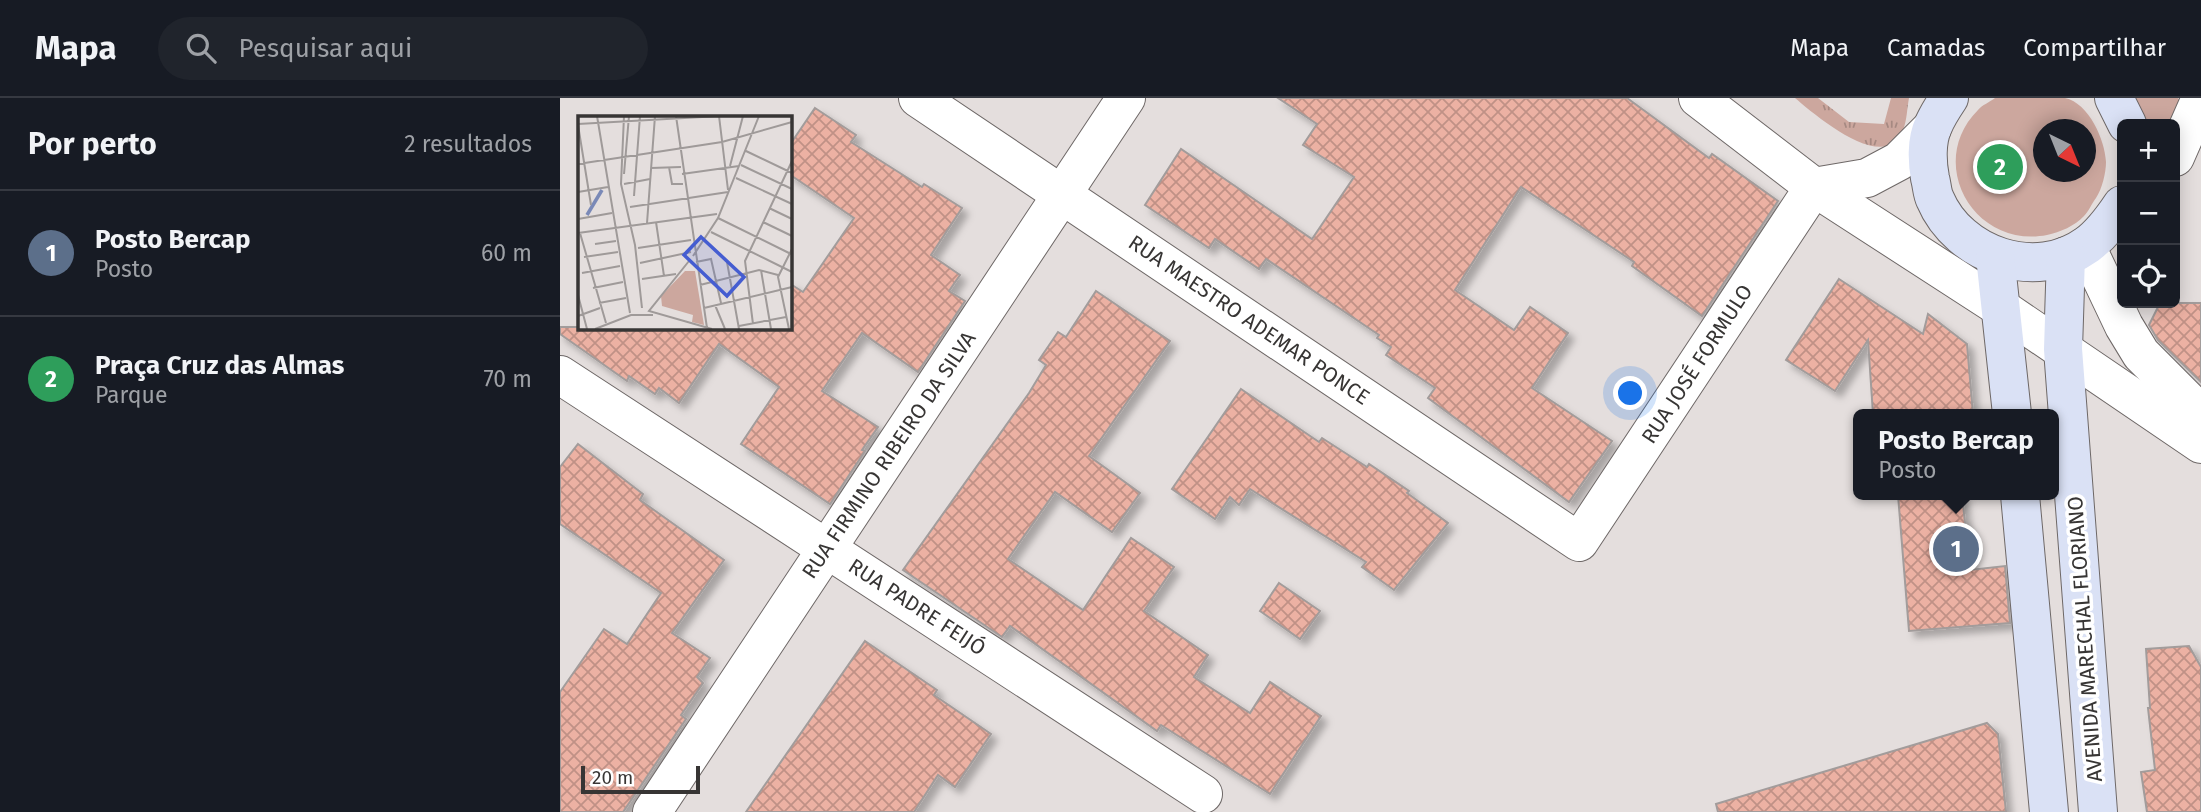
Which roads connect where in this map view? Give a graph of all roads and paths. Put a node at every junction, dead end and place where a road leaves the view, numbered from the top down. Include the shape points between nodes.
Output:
1 (918, 98) edge
2 (1126, 98) edge
3 (1698, 98) edge
4 (2114, 98) edge
5 (2201, 98) edge
6 (1940, 113) edge
7 (2124, 119) edge
8 (2180, 146) edge
9 (1814, 187) junction
10 (1062, 195) junction
11 (2100, 231) edge
12 (1989, 254) junction
13 (1923, 257) junction
14 (2116, 286) edge
15 (2001, 308) junction
16 (2063, 349) junction
17 (560, 374) edge
18 (2011, 409) edge
19 (2201, 414) edge
20 (2201, 444) edge
21 (2020, 500) edge
22 (1579, 542) joint
23 (827, 548) junction
24 (1203, 794) dead end
25 (652, 812) edge
26 (2049, 812) edge
27 (2098, 812) edge

1 - 10 street, RUA MAESTRO ADEMAR PONCE
2 - 10 street, RUA FIRMINO RIBEIRO DA SILVA
3 - 9 street
4 - 7 main road
5 - 8 street
6 - 9 street via 1899,161 1867,178
6 - 12 main road via 1927,164 1935,199 1954,229
9 - 13 street
9 - 22 street, RUA JOSÉ FORMULO
10 - 22 street, RUA MAESTRO ADEMAR PONCE
10 - 23 street, RUA FIRMINO RIBEIRO DA SILVA
11 - 12 main road via 2042,261 2018,262
11 - 14 street
11 - 16 main road, AVENIDA MARECHAL FLORIANO
12 - 13 street
12 - 15 main road
13 - 15 street
14 - 19 street via 2141,354
15 - 16 street
15 - 18 main road
16 - 20 street
16 - 27 main road, AVENIDA MARECHAL FLORIANO
17 - 23 street, RUA PADRE FEIJÓ
21 - 26 main road
23 - 24 street, RUA PADRE FEIJÓ
23 - 25 street, RUA FIRMINO RIBEIRO DA SILVA

